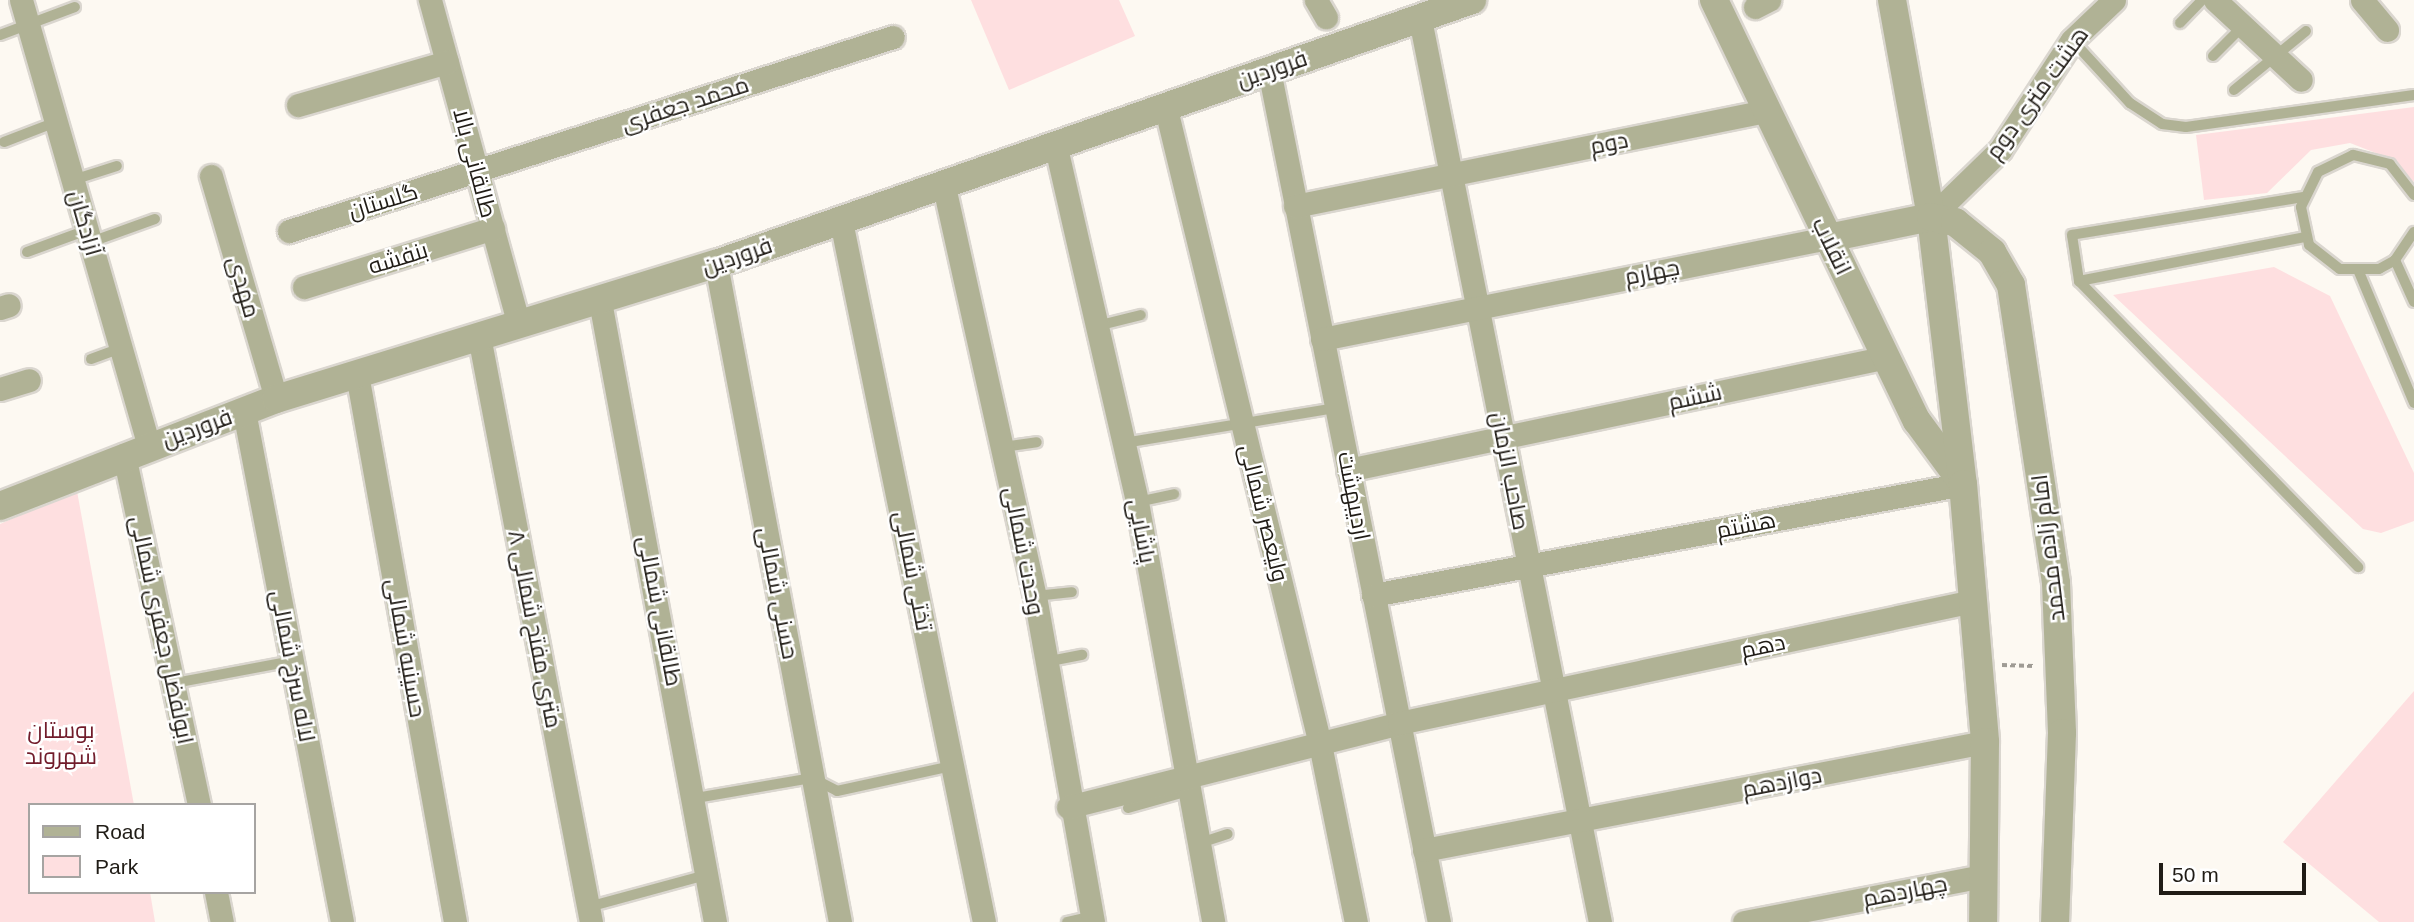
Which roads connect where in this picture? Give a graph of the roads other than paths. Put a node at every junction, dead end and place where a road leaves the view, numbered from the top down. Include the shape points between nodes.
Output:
1 (21, 0) edge
2 (430, 0) edge
3 (1472, 0) edge
4 (1714, 0) edge
5 (1892, 0) edge
6 (2114, 0) edge
7 (2202, 0) edge
8 (2215, 0) edge
9 (2362, 0) edge
10 (75, 7) dead end
11 (1420, 19) junction
12 (2180, 23) dead end
13 (28, 24) junction
14 (2243, 26) junction
15 (2306, 30) dead end
16 (2386, 30) dead end
17 (0, 35) edge
18 (893, 37) dead end
19 (2072, 40) junction
20 (2273, 54) junction
21 (2213, 56) dead end
22 (447, 62) junction
23 (1269, 70) junction
24 (2301, 80) dead end
25 (2234, 90) dead end
26 (2414, 95) edge
27 (298, 105) dead end
28 (1166, 105) junction
29 (1766, 111) junction
30 (56, 122) junction
31 (4, 142) dead end
32 (1055, 143) junction
33 (117, 166) dead end
34 (477, 172) junction
35 (1451, 175) junction
36 (211, 176) dead end
37 (73, 180) junction
38 (943, 182) junction
39 (2414, 195) edge
40 (2304, 197) junction
41 (1295, 206) junction
42 (1931, 217) junction
43 (155, 219) dead end
44 (841, 221) junction
45 (492, 228) junction
46 (289, 231) dead end
47 (2414, 232) edge
48 (89, 236) junction
49 (2306, 237) junction
50 (1828, 239) junction
51 (27, 252) dead end
52 (2395, 260) junction
53 (716, 264) junction
54 (2359, 272) junction
55 (2079, 281) junction
56 (304, 287) dead end
57 (600, 301) junction
58 (2414, 302) edge
59 (1477, 305) junction
60 (1141, 315) dead end
61 (519, 325) junction
62 (1101, 325) junction
63 (479, 336) junction
64 (1322, 339) junction
65 (121, 348) junction
66 (1886, 357) junction
67 (91, 359) dead end
68 (357, 374) junction
69 (29, 380) dead end
70 (0, 389) edge
71 (276, 399) junction
72 (2414, 403) edge
73 (1336, 408) junction
74 (244, 411) junction
75 (1243, 426) junction
76 (1503, 437) junction
77 (1037, 442) dead end
78 (1124, 443) junction
79 (1003, 447) junction
80 (137, 451) junction
81 (1349, 470) junction
82 (1963, 484) junction
83 (1174, 494) dead end
84 (1137, 502) junction
85 (0, 506) edge
86 (1529, 565) junction
87 (2358, 568) dead end
88 (1072, 592) dead end
89 (1373, 594) junction
90 (1035, 596) junction
91 (1973, 601) junction
92 (1082, 654) dead end
93 (292, 661) junction
94 (1045, 662) junction
95 (175, 683) junction
96 (1554, 691) junction
97 (1399, 723) junction
98 (1984, 742) junction
99 (1320, 744) junction
100 (952, 766) junction
101 (812, 778) junction
102 (1188, 782) junction
103 (696, 798) junction
104 (199, 803) edge
105 (1068, 807) junction
106 (1128, 808) dead end
107 (1580, 822) junction
108 (1228, 834) dead end
109 (1200, 842) junction
110 (1424, 850) junction
111 (706, 875) junction
112 (1983, 876) junction
113 (216, 894) edge
114 (589, 915) edge
115 (1093, 919) edge
116 (222, 922) edge
117 (342, 922) edge
118 (455, 922) edge
119 (715, 922) edge
120 (840, 922) edge
121 (984, 922) edge
122 (1067, 922) edge
123 (1213, 922) edge
124 (1356, 922) edge
125 (1439, 922) edge
126 (1600, 922) edge
127 (1745, 922) edge
128 (1983, 922) edge
129 (2055, 922) edge

1 - 13 street, آزادگان
2 - 22 street, طالقانی بالا
3 - 11 street, فروردین
4 - 29 street, انقلاب
5 - 42 street
6 - 19 street, هشت متری دوم
7 - 12 lane
8 - 14 street
9 - 16 street
10 - 13 lane
11 - 23 street, فروردین
11 - 35 street, صاحب الزمان
13 - 17 lane
13 - 30 street, آزادگان
14 - 20 street
14 - 21 lane
15 - 20 lane
18 - 34 street, محمد جعفری
19 - 26 lane via 2130,103 2162,124 2186,127
19 - 42 street, هشت متری دوم via 2000,150
20 - 24 street
20 - 25 lane
22 - 27 street
22 - 34 street, طالقانی بالا
23 - 28 street, فروردین
23 - 41 street, اردیبهشت
28 - 32 street, فروردین
28 - 75 street, ولیعصر شمالی
29 - 35 street, دوم
29 - 50 street, انقلاب
30 - 31 lane
30 - 37 street, آزادگان
32 - 38 street, فروردین
32 - 62 street, پاشایی
33 - 37 lane
34 - 45 street, طالقانی بالا
34 - 46 street, گلستان
35 - 41 street, دوم
35 - 59 street, صاحب الزمان
36 - 71 street, مهدی
37 - 48 street, آزادگان
38 - 44 street, فروردین
38 - 79 street, وحدت شمالی
39 - 40 lane via 2390,164 2353,155 2318,172
40 - 49 lane
40 - 55 lane via 2072,235
41 - 64 street, اردیبهشت
42 - 50 street
42 - 82 street
42 - 129 street, امام زاده محمد via 1971,232 2011,285 2056,583
43 - 48 lane
44 - 53 street, فروردین
44 - 100 street, تختی شمالی
45 - 56 street, بنفشه
45 - 61 street, طالقانی بالا
47 - 52 lane
48 - 51 lane
48 - 65 street, آزادگان
49 - 54 lane via 2322,260
49 - 55 lane
50 - 59 street, چهارم
50 - 66 street, انقلاب
52 - 54 lane
52 - 58 lane
53 - 57 street, فروردین
53 - 101 street, حسنی شمالی
54 - 72 lane
55 - 87 lane
57 - 61 street, فروردین
57 - 103 street, طالقانی شمالی
59 - 64 street, چهارم
59 - 76 street, صاحب الزمان
60 - 62 lane
61 - 63 street, فروردین
62 - 78 street, پاشایی
63 - 68 street, فروردین
63 - 114 street, ۸ متری مفتح شمالی
64 - 73 street, اردیبهشت
65 - 67 lane
65 - 80 street, آزادگان
66 - 76 street, ششم
66 - 82 street, انقلاب via 1917,421
68 - 71 street, فروردین
68 - 118 street, حسینیه شمالی
69 - 70 street
71 - 74 street, فروردین
73 - 75 lane
73 - 81 street, اردیبهشت
74 - 80 street, فروردین
74 - 93 street, لاله سرخ شمالی
75 - 78 lane
75 - 99 street, ولیعصر شمالی
76 - 81 street, ششم
76 - 86 street, صاحب الزمان
77 - 79 lane
78 - 84 street, پاشایی
79 - 90 street, وحدت شمالی
80 - 85 street, فروردین
80 - 95 street, ابولفضل جعفری شمالی
81 - 89 street, اردیبهشت
82 - 86 street, هشتم
82 - 91 street
83 - 84 lane
84 - 102 street, پاشایی
86 - 89 street, هشتم
86 - 96 street, صاحب الزمان
88 - 90 lane
89 - 97 street, اردیبهشت
90 - 94 street, وحدت شمالی
91 - 96 street, دهم
91 - 98 street
92 - 94 lane
93 - 95 lane
93 - 117 street, لاله سرخ شمالی
94 - 105 street, وحدت شمالی
95 - 104 street, ابولفضل جعفری شمالی
96 - 97 street, دهم
96 - 107 street, صاحب الزمان
97 - 99 street, دهم
97 - 110 street, اردیبهشت
98 - 107 street, دوازدهم
98 - 112 street
99 - 102 street, دهم
99 - 124 street, ولیعصر شمالی
100 - 101 lane via 836,790
100 - 121 street, تختی شمالی
101 - 103 lane
101 - 120 street, حسنی شمالی
102 - 105 street, دهم
102 - 106 lane
102 - 109 street, پاشایی
103 - 111 street, طالقانی شمالی
105 - 115 street, وحدت شمالی
107 - 110 street, دوازدهم
107 - 126 street, صاحب الزمان
108 - 109 lane
109 - 123 street, پاشایی
110 - 125 street, اردیبهشت
111 - 114 lane
111 - 119 street, طالقانی شمالی
112 - 127 street, چهاردهم
112 - 128 street
113 - 116 street
115 - 122 lane

